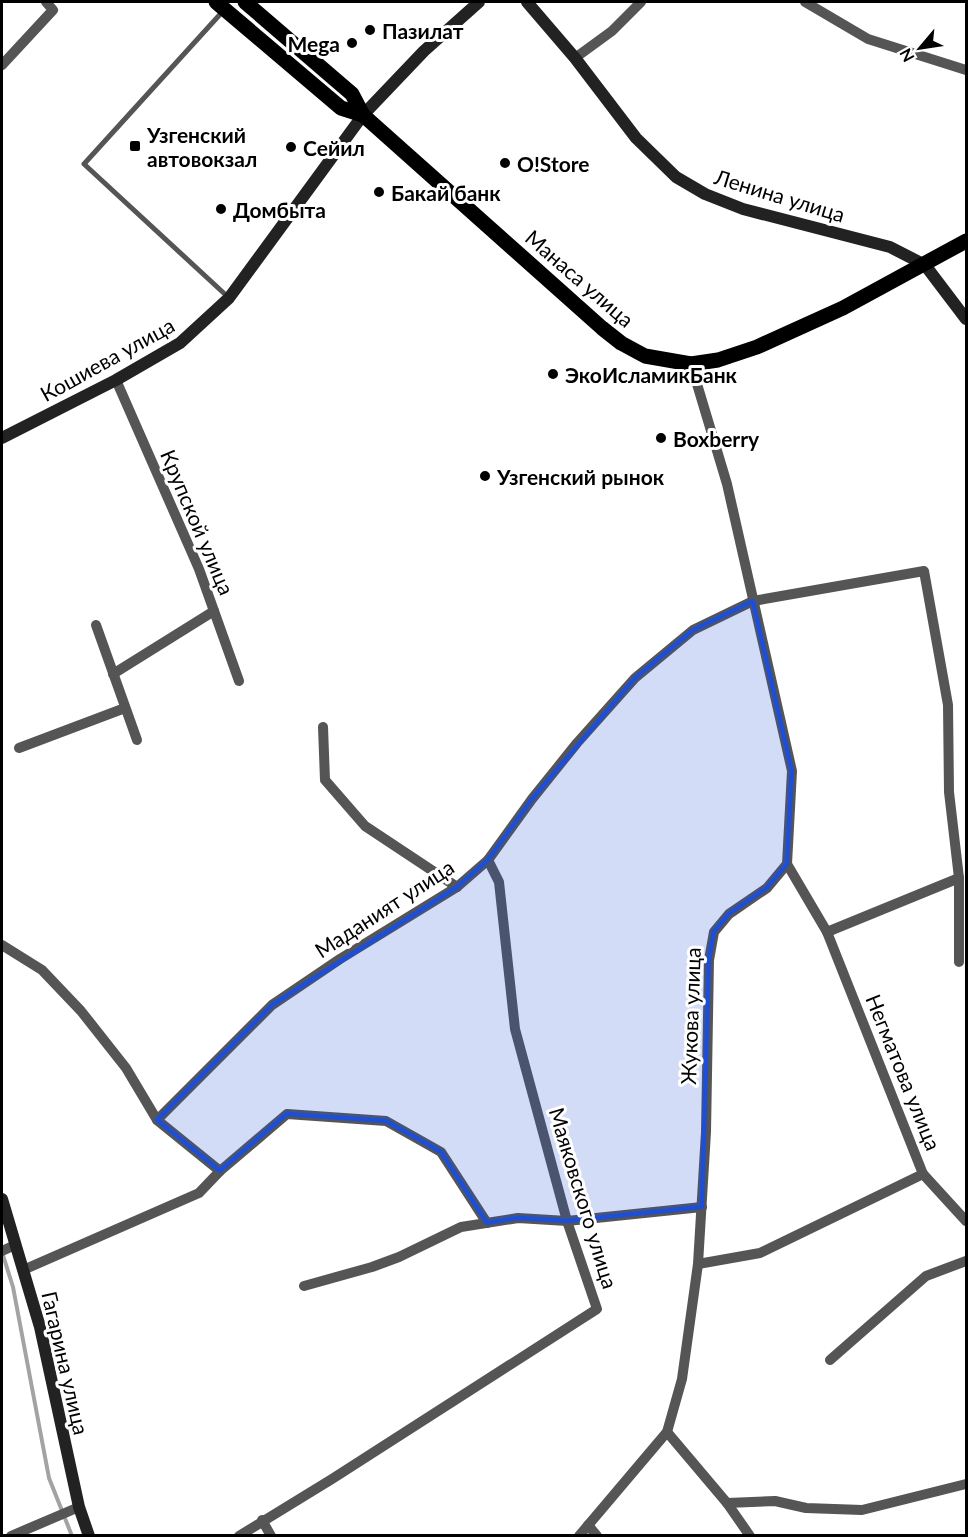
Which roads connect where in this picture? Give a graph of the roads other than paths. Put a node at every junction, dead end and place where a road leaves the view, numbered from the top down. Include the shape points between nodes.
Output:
1 (46, 2) edge
2 (245, 2) edge
3 (479, 2) edge
4 (527, 2) edge
5 (641, 2) edge
6 (811, 3) edge
7 (220, 5) edge
8 (575, 58) junction
9 (2, 65) edge
10 (966, 70) edge
11 (363, 115) junction
12 (966, 241) edge
13 (925, 265) junction
14 (229, 298) junction
15 (966, 319) edge
16 (691, 363) junction
17 (116, 380) junction
18 (2, 438) edge
19 (753, 601) junction
20 (214, 611) junction
21 (96, 625) dead end
22 (113, 674) junction
23 (239, 681) dead end
24 (126, 708) junction
25 (323, 727) dead end
26 (137, 740) dead end
27 (19, 748) dead end
28 (488, 860) junction
29 (787, 864) junction
30 (959, 878) junction
31 (457, 887) junction
32 (826, 932) junction
33 (2, 945) edge
34 (959, 962) dead end
35 (157, 1120) junction
36 (220, 1172) junction
37 (923, 1174) junction
38 (2, 1199) edge
39 (702, 1207) junction
40 (567, 1221) junction
41 (966, 1221) edge
42 (487, 1223) junction
43 (15, 1245) junction
44 (2, 1251) edge
45 (966, 1260) edge
46 (698, 1264) junction
47 (23, 1270) junction
48 (304, 1286) dead end
49 (830, 1359) dead end
50 (667, 1432) junction
51 (966, 1484) edge
52 (727, 1503) junction
53 (79, 1507) junction
54 (262, 1520) junction
55 (588, 1525) junction
56 (11, 1536) edge
57 (89, 1536) edge
58 (239, 1536) edge
59 (271, 1536) edge
60 (579, 1536) edge
61 (597, 1536) edge
62 (750, 1536) edge

1 - 9 street via 53,10
2 - 11 main road, Манаса улица via 352,94
3 - 11 street, Кошиева улица via 424,51
4 - 8 street, Ленина улица
5 - 8 street via 612,31
6 - 10 street via 868,39
7 - 11 main road, Манаса улица via 341,108
7 - 14 lane via 84,164
8 - 13 street, Ленина улица via 636,138 686,183 743,209 890,247
11 - 14 street, Кошиева улица
11 - 16 main road, Манаса улица via 621,343 645,356
12 - 13 main road, Манаса улица
13 - 15 street, Ленина улица
13 - 16 main road, Манаса улица via 757,347 718,360
14 - 17 street, Кошиева улица via 180,343
16 - 19 street via 726,484
17 - 18 street, Кошиева улица
17 - 20 street, Крупской улица
19 - 28 street, Маданият улица via 693,630 635,678 577,742
19 - 29 street via 792,771
19 - 30 street via 924,570 948,705 949,792
20 - 22 street
20 - 23 street, Крупской улица
21 - 22 street
22 - 24 street
24 - 26 street
24 - 27 street
25 - 31 street via 325,780 364,826
28 - 31 street, Маданият улица
28 - 40 street, Маяковского улица via 499,882 515,1029
29 - 32 street, Негматова улица
29 - 39 street, Жукова улица via 767,888 729,914 714,932 709,960
30 - 32 street
30 - 34 street
31 - 35 street, Маданият улица via 272,1005
32 - 37 street, Негматова улица
33 - 35 street via 42,970 81,1011 126,1068
35 - 36 street
36 - 42 street via 287,1114 386,1121 441,1152
36 - 47 street via 200,1193
37 - 41 street
37 - 46 street, Негматова улица via 760,1253
38 - 43 street, Гагарина улица
39 - 40 street
39 - 46 street, Жукова улица
40 - 42 street via 518,1218
40 - 54 street, Маяковского улица via 597,1309
42 - 48 street via 461,1227 399,1257
43 - 44 street
43 - 47 street, Гагарина улица
45 - 49 street via 926,1276
46 - 50 street, Жукова улица via 682,1379
47 - 53 street, Гагарина улица via 40,1327
50 - 52 street
50 - 55 street, Жукова улица
51 - 52 street via 862,1510 806,1508 775,1501
52 - 62 street
53 - 56 street
53 - 57 street, Гагарина улица
54 - 58 street, Маяковского улица
54 - 59 street
55 - 60 street, Жукова улица
55 - 61 street

